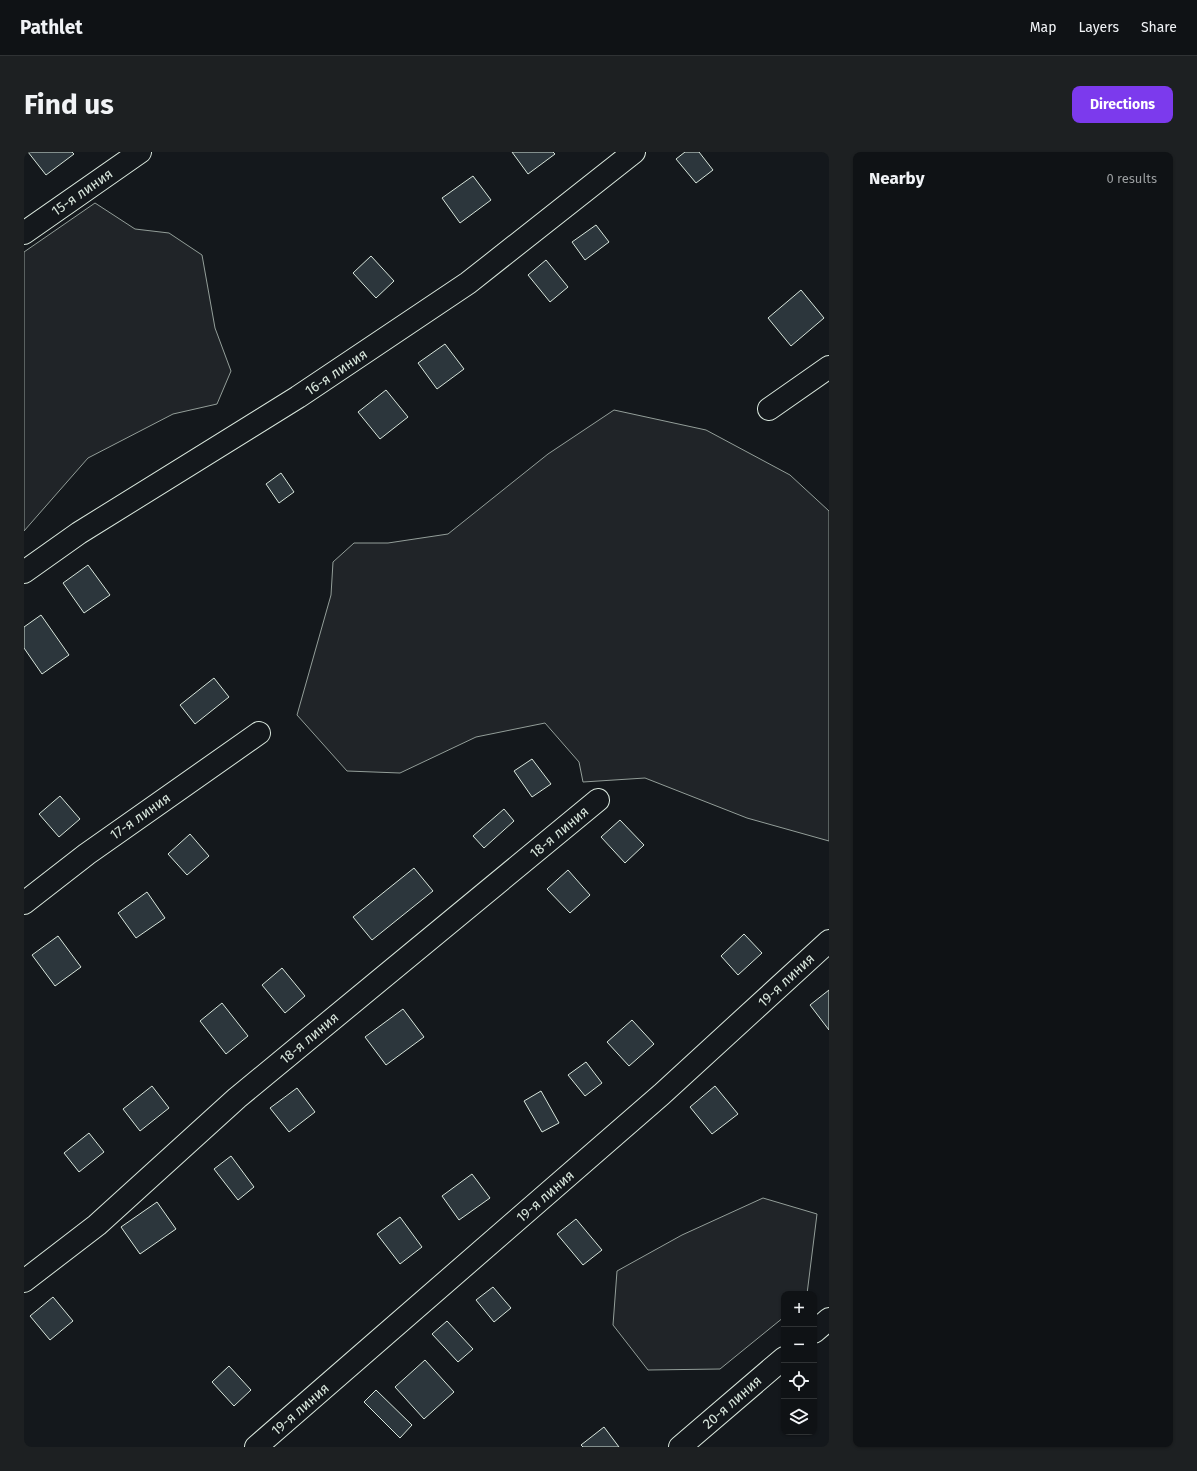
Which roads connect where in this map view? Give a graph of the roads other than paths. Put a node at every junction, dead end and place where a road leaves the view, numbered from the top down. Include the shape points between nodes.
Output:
1 (140, 152) edge
2 (634, 152) edge
3 (24, 233) edge
4 (829, 367) edge
5 (769, 409) dead end
6 (24, 572) edge
7 (259, 733) dead end
8 (598, 800) dead end
9 (24, 903) edge
10 (829, 941) edge
11 (24, 1281) edge
12 (829, 1319) edge
13 (817, 1329) edge
14 (781, 1361) edge
15 (256, 1447) edge
16 (680, 1447) edge

1 - 3 street, 15-я линия
2 - 6 street, 16-я линия via 468,283 298,397 79,533
4 - 5 street
7 - 9 street, 17-я линия via 87,854
8 - 11 street, 18-я линия via 237,1098 97,1225
10 - 15 street, 19-я линия via 662,1094
12 - 13 street
14 - 16 street, 20-я линия

